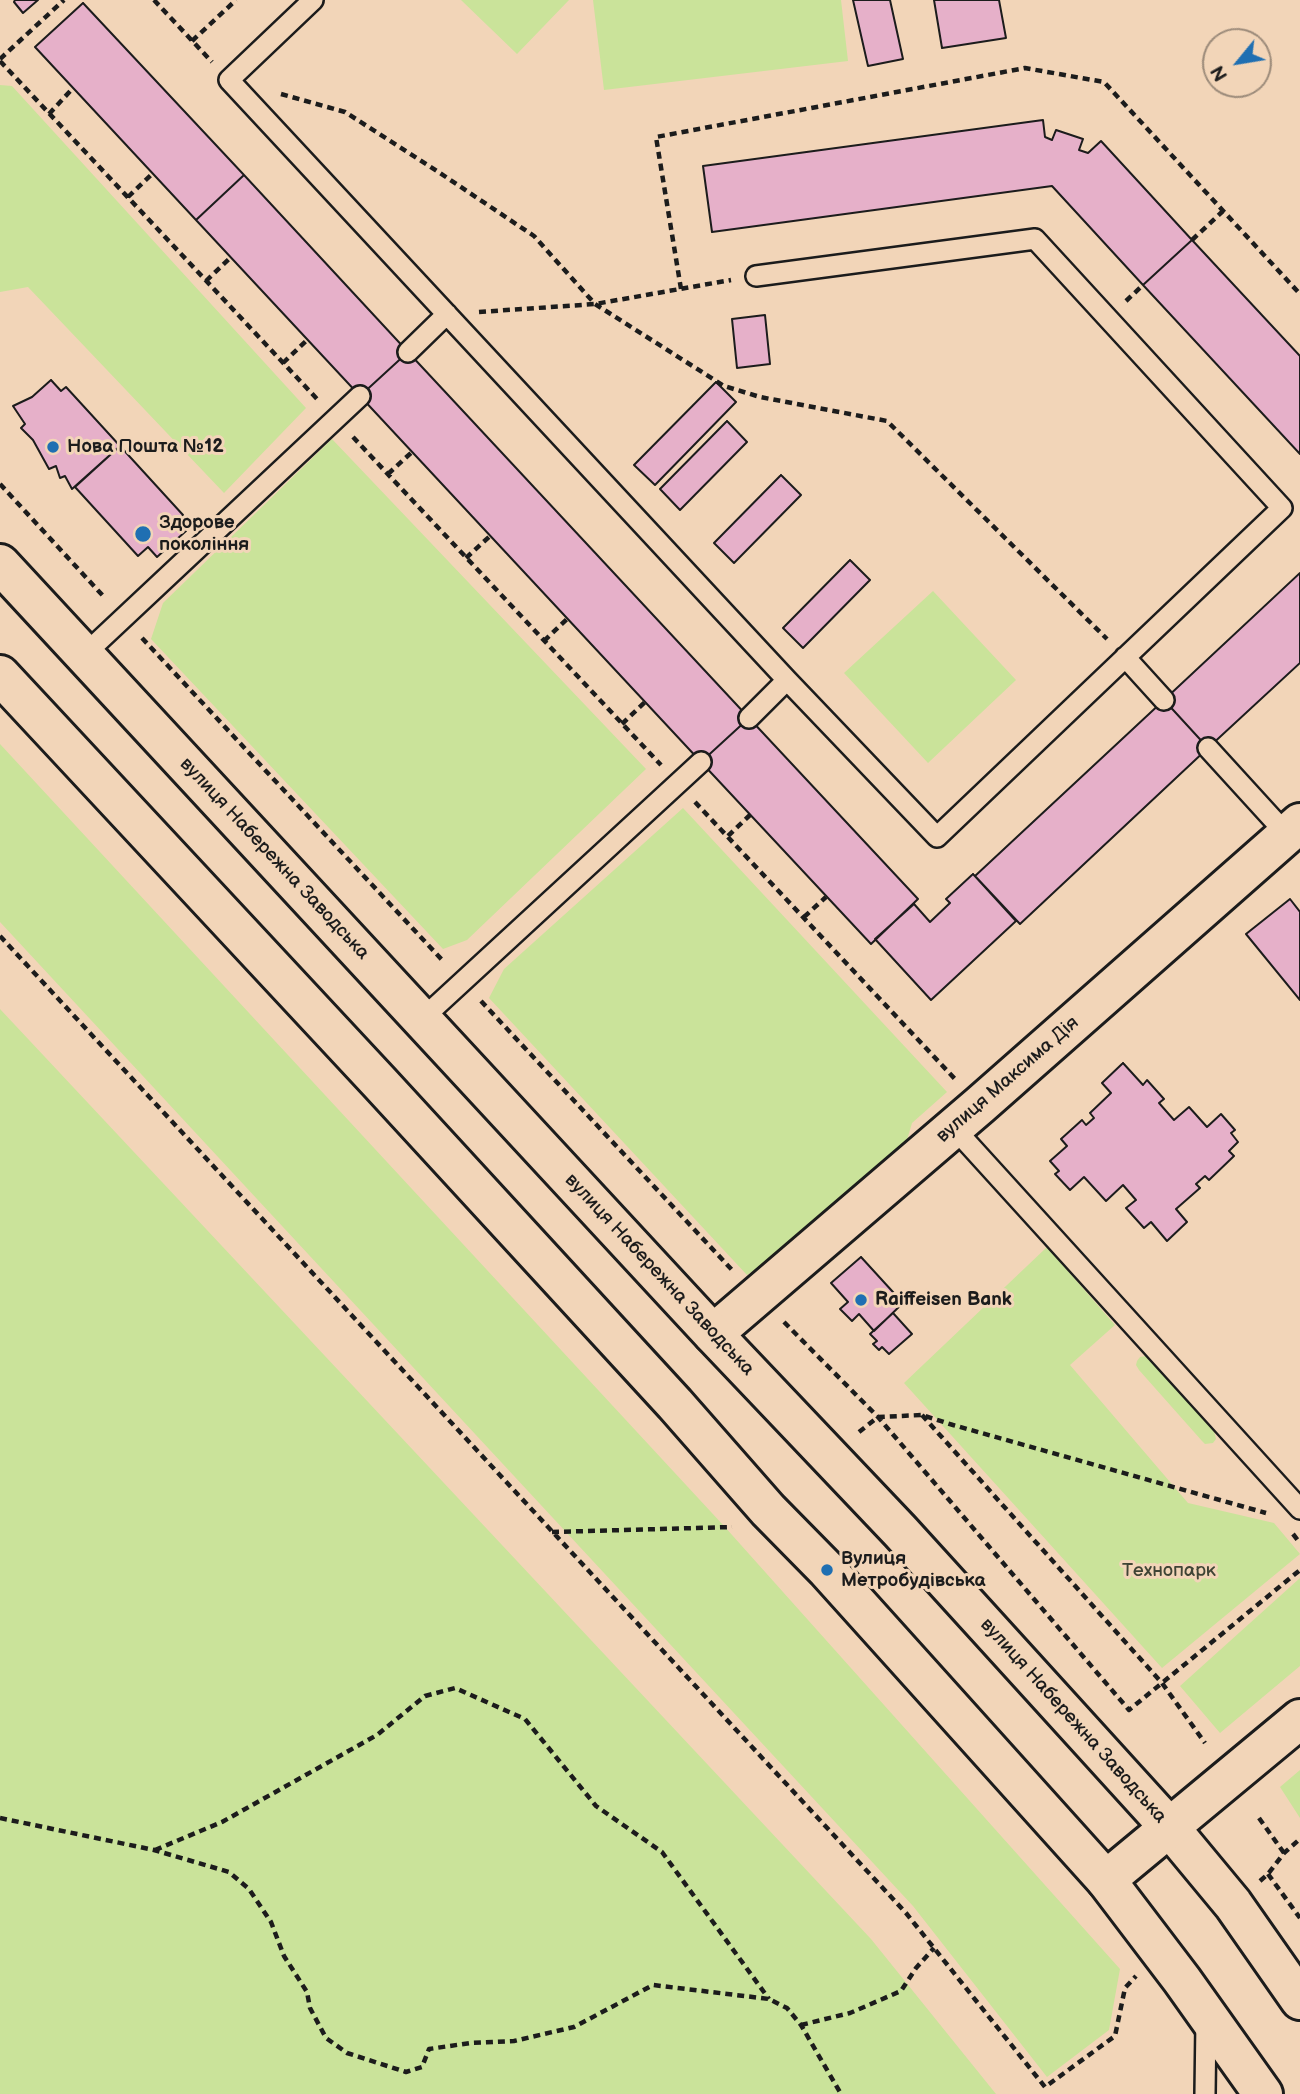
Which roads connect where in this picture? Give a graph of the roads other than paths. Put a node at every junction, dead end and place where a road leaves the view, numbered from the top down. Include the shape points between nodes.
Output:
1 (313, 0) edge
2 (756, 276) road end
3 (447, 314) junction
4 (408, 352) dead end
5 (360, 396) dead end
6 (0, 564) edge
7 (85, 654) junction
8 (1125, 657) junction
9 (0, 675) edge
10 (787, 680) junction
11 (1164, 700) dead end
12 (749, 718) dead end
13 (1208, 748) dead end
14 (701, 762) dead end
15 (1296, 835) edge
16 (422, 1018) junction
17 (967, 1116) junction
18 (713, 1334) junction
19 (1300, 1509) edge
20 (1300, 1719) edge
21 (1170, 1828) junction
22 (1106, 1880) junction
23 (1300, 2000) edge
24 (1206, 2014) junction
25 (1205, 2094) edge
26 (1263, 2094) edge

1 - 3 lane via 229,80
2 - 8 lane via 1035,239 1282,508
3 - 4 lane
3 - 10 lane
5 - 7 lane
6 - 7 main road, вулиця Набережна Заводська
7 - 16 main road, вулиця Набережна Заводська
8 - 10 lane via 937,837
8 - 11 lane
9 - 22 main road via 656,1383
10 - 12 lane
13 - 15 lane
14 - 16 lane
15 - 17 main road, вулиця Максима Дія
16 - 18 main road, вулиця Набережна Заводська
17 - 18 main road, вулиця Максима Дія
17 - 19 lane
18 - 21 main road, вулиця Набережна Заводська
20 - 21 main road
21 - 22 main road
21 - 23 main road, вулиця Набережна Заводська via 1233,1904
22 - 24 main road
24 - 25 lane
24 - 26 main road

